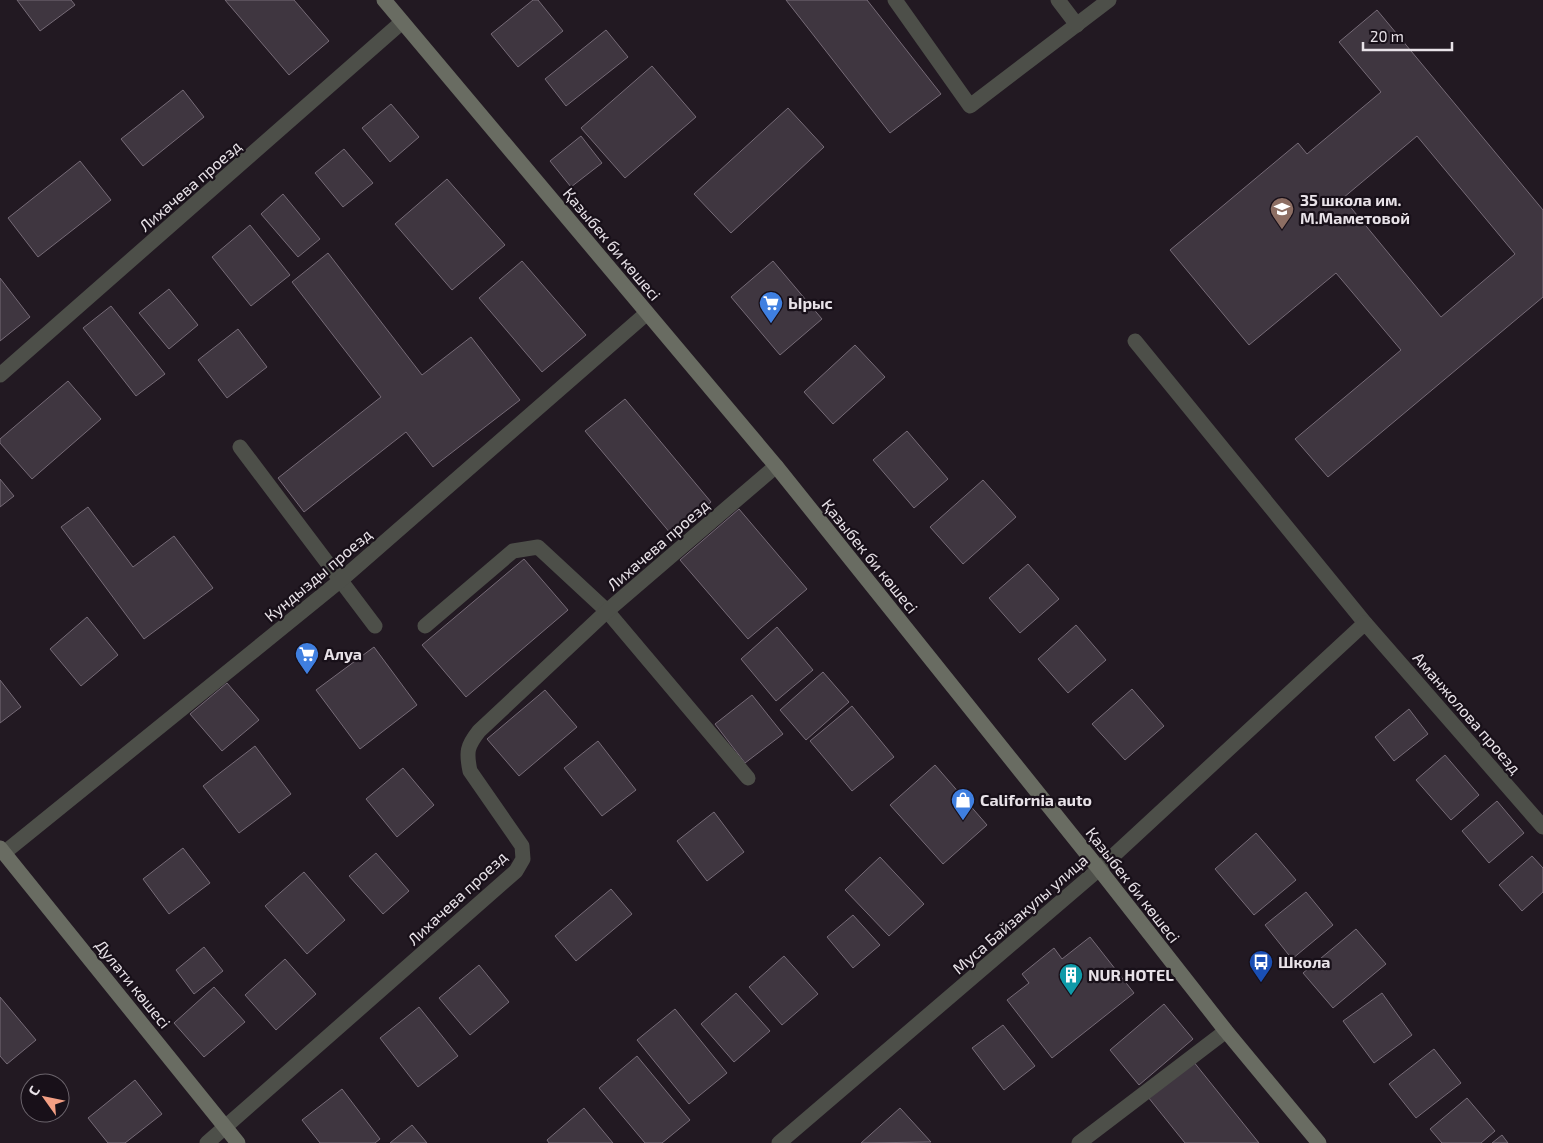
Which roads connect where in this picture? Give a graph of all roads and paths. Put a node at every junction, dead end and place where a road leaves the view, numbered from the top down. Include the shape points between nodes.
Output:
1 (384, 0) edge
2 (895, 0) edge
3 (1058, 0) edge
4 (1110, 0) edge
5 (402, 22) junction
6 (1077, 25) junction
7 (647, 313) junction
8 (1135, 340) dead end
9 (0, 375) edge
10 (240, 447) dead end
11 (776, 466) junction
12 (341, 580) junction
13 (607, 611) junction
14 (1366, 623) junction
15 (375, 626) dead end
16 (425, 626) dead end
17 (748, 778) dead end
18 (1543, 827) edge
19 (2, 850) edge
20 (1099, 869) junction
21 (1226, 1031) junction
22 (226, 1128) junction
23 (207, 1143) edge
24 (238, 1143) edge
25 (779, 1143) edge
26 (1079, 1143) edge
27 (1319, 1143) edge

1 - 5 main road, Қазыбек би көшесі
2 - 6 street via 970,106
3 - 6 street
4 - 6 street
5 - 7 main road, Қазыбек би көшесі
5 - 9 street, Лихачева проезд
7 - 11 main road, Қазыбек би көшесі
7 - 12 street, Кундызды проезд
8 - 14 street, Аманжолова проезд
10 - 12 street
11 - 13 street, Лихачева проезд
11 - 20 main road, Қазыбек би көшесі
12 - 15 street
12 - 19 street, Кундызды проезд
13 - 16 street via 538,547 513,551
13 - 17 street
13 - 22 street, Лихачева проезд via 479,732 468,747 470,771 522,846 523,859 516,871
14 - 18 street, Аманжолова проезд
14 - 20 street, Муса Байзакулы улица
19 - 22 main road, Дулати көшесі
20 - 21 main road, Қазыбек би көшесі
20 - 25 street, Муса Байзакулы улица
21 - 26 street
21 - 27 main road, Қазыбек би көшесі
22 - 23 street, Лихачева проезд
22 - 24 main road, Дулати көшесі

